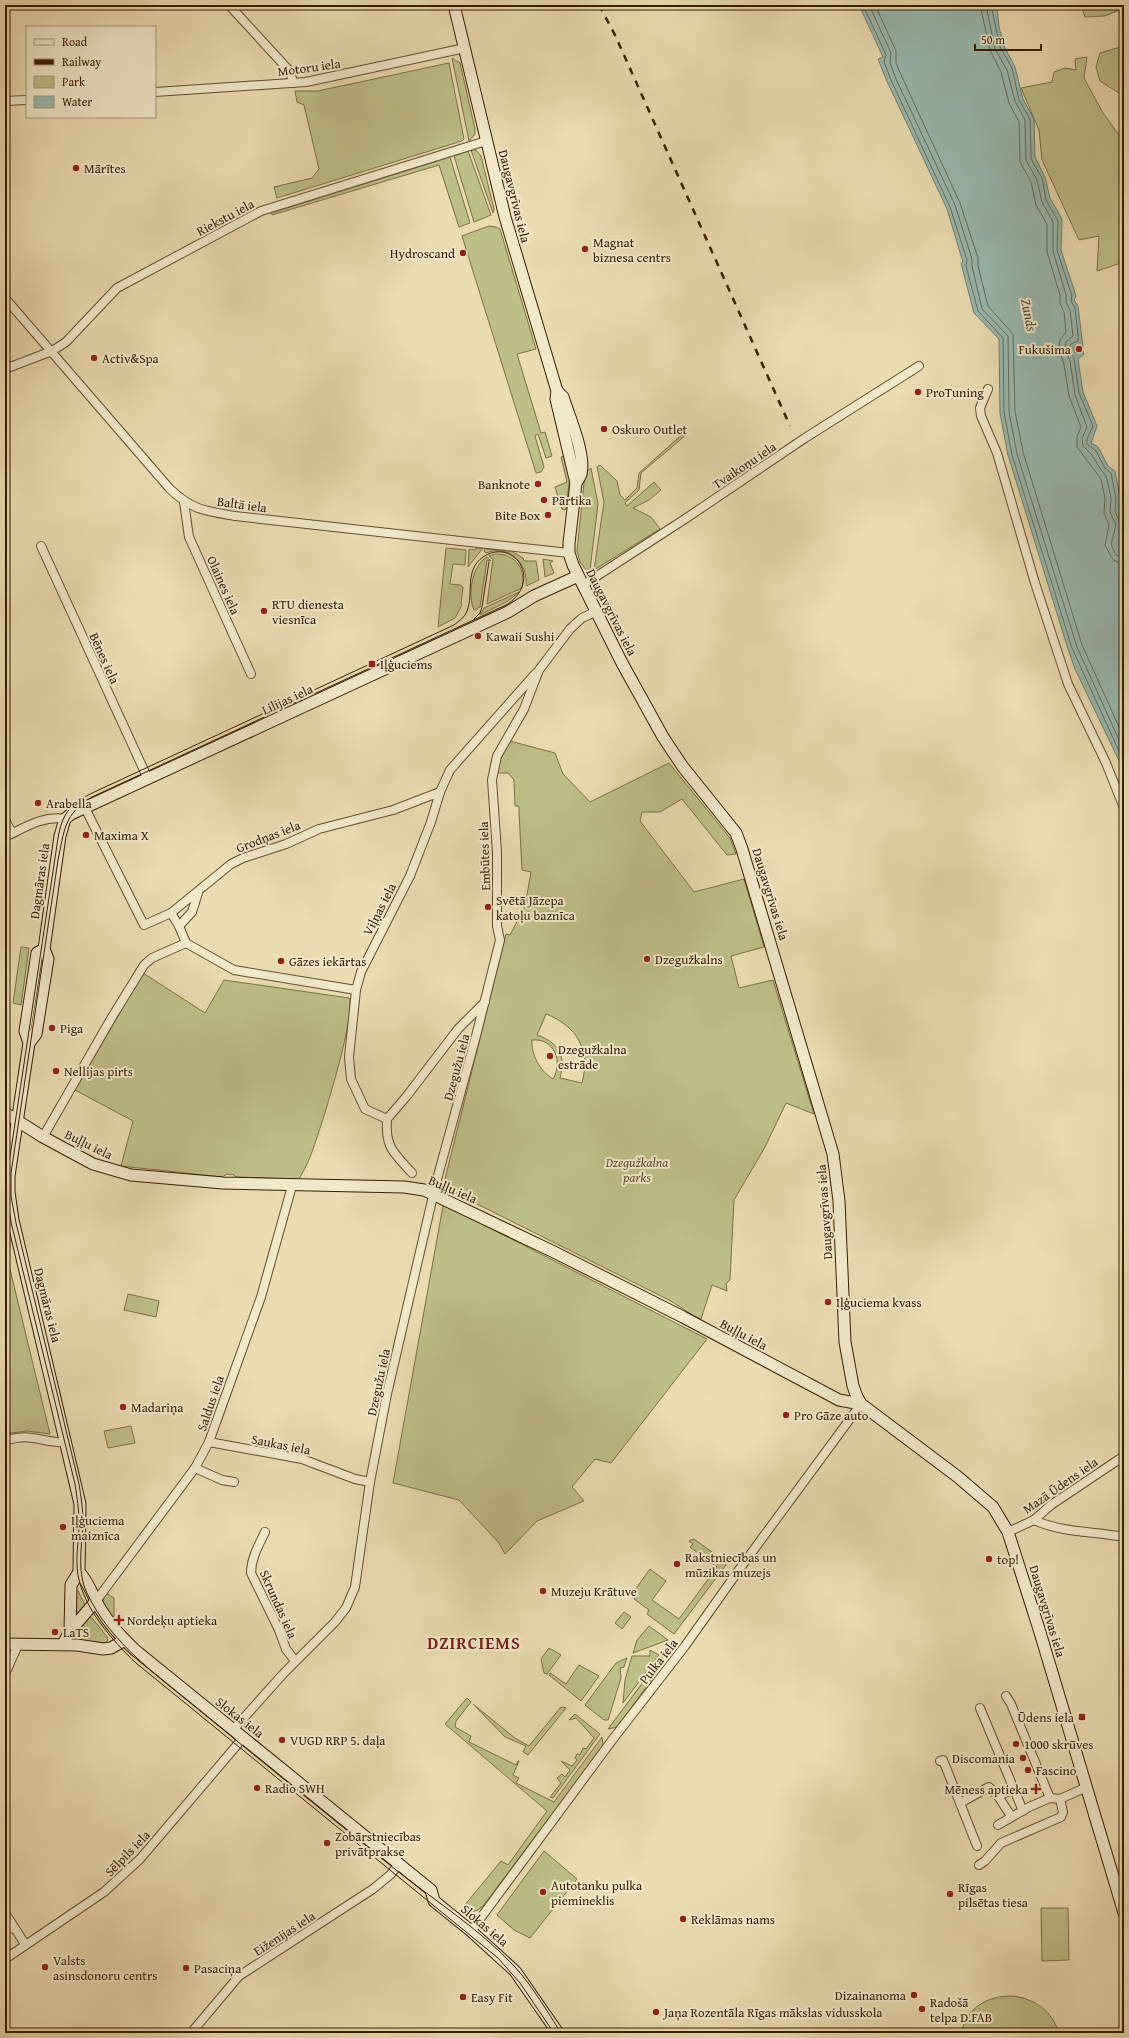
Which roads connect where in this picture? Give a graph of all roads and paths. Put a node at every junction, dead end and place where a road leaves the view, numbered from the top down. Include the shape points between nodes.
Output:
1 (229, 5) edge
2 (454, 5) edge
3 (464, 48) junction
4 (293, 83) junction
5 (156, 92) edge
6 (26, 100) edge
7 (5, 101) edge
8 (486, 141) junction
9 (5, 298) edge
10 (52, 350) junction
11 (919, 366) dead end
12 (5, 369) edge
13 (988, 389) dead end
14 (184, 502) junction
15 (41, 546) dead end
16 (569, 553) junction
17 (580, 580) junction
18 (595, 612) junction
19 (539, 670) junction
20 (252, 674) dead end
21 (148, 779) junction
22 (440, 792) junction
23 (85, 808) junction
24 (1124, 808) edge
25 (65, 819) junction
26 (5, 820) edge
27 (9, 835) edge
28 (198, 893) junction
29 (171, 913) junction
30 (179, 926) junction
31 (186, 942) junction
32 (356, 990) junction
33 (486, 1001) junction
34 (5, 1113) edge
35 (387, 1120) junction
36 (18, 1121) junction
37 (42, 1137) junction
38 (5, 1140) edge
39 (13, 1148) junction
40 (412, 1173) dead end
41 (292, 1186) junction
42 (433, 1193) junction
43 (861, 1404) junction
44 (5, 1441) edge
45 (66, 1442) junction
46 (209, 1442) junction
47 (1124, 1456) edge
48 (195, 1468) junction
49 (234, 1482) dead end
50 (370, 1482) junction
51 (1034, 1520) junction
52 (265, 1532) dead end
53 (1008, 1532) junction
54 (1124, 1537) edge
55 (79, 1572) junction
56 (96, 1601) junction
57 (70, 1631) junction
58 (125, 1640) junction
59 (5, 1644) edge
60 (63, 1644) junction
61 (18, 1645) junction
62 (295, 1661) junction
63 (5, 1674) edge
64 (1006, 1696) dead end
65 (980, 1708) dead end
66 (233, 1730) junction
67 (243, 1738) junction
68 (940, 1761) dead end
69 (1087, 1787) junction
70 (1014, 1789) junction
71 (998, 1796) junction
72 (1050, 1798) junction
73 (1060, 1799) junction
74 (960, 1804) junction
75 (1022, 1811) junction
76 (1011, 1816) junction
77 (998, 1825) dead end
78 (977, 1846) dead end
79 (400, 1863) junction
80 (979, 1865) dead end
81 (5, 1913) edge
82 (1124, 1913) edge
83 (5, 1927) edge
84 (15, 1930) junction
85 (471, 1931) junction
86 (25, 1944) junction
87 (5, 1959) edge
88 (191, 2033) edge
89 (558, 2033) edge

1 - 4 street via 290,71
2 - 3 street, Daugavgrīvas iela
3 - 4 street, Motoru iela via 340,76
3 - 8 street, Daugavgrīvas iela
4 - 5 street, Motoru iela
6 - 7 street
8 - 10 street, Riekstu iela via 262,211 117,288 66,342
8 - 16 street, Daugavgrīvas iela via 513,248 557,391 563,397 580,453 581,474 576,482
9 - 10 street, Baltā iela
10 - 12 street, Riekstu iela
10 - 14 street, Baltā iela
11 - 17 street, Tvaikoņu iela via 805,438 685,519
13 - 24 street via 980,408 981,416 997,453 1035,583 1068,684 1106,763
14 - 16 street, Baltā iela via 205,511 235,516
14 - 20 street, Olaines iela via 189,537
15 - 21 street, Bēnes iela
16 - 17 street, Daugavgrīvas iela
17 - 18 street, Daugavgrīvas iela
17 - 21 street, Lilijas iela via 534,596 508,612
18 - 19 street, Embūtes iela via 582,618 570,629
18 - 43 street, Daugavgrīvas iela via 675,756 736,833 742,849 833,1154 839,1202 845,1342 853,1386
19 - 22 street, Viļņas iela via 465,751 450,770
19 - 33 street, Embūtes iela via 524,709 497,756 494,766 492,780 500,940
21 - 23 street, Lilijas iela
22 - 28 street, Grodņas iela via 392,810 319,829 286,844 243,858 231,864
22 - 32 street, Viļņas iela via 410,876 368,957
23 - 25 street, Lilijas iela
23 - 29 street, Grodņas iela via 144,926
25 - 27 street via 46,818
25 - 36 street, Dagmāras iela via 58,848 44,949 48,959 36,1034 29,1043
26 - 27 street
28 - 29 street, Grodņas iela
28 - 30 street via 192,912
29 - 30 street
30 - 31 street
31 - 32 street via 234,970
31 - 37 street via 152,958 144,965
32 - 35 street, Viļņas iela via 348,1057 352,1079 365,1109
33 - 35 street via 458,1029
33 - 42 street, Dzegužu iela
34 - 36 street, Buļļu iela
35 - 40 street via 388,1142
36 - 37 street, Buļļu iela
36 - 39 street, Dagmāras iela
37 - 41 street, Buļļu iela via 93,1164 116,1172 223,1183
38 - 39 street
39 - 45 street, Dagmāras iela via 9,1176 10,1208
41 - 42 street, Buļļu iela via 404,1187
41 - 46 street, Saldus iela via 261,1297
42 - 43 street, Buļļu iela via 683,1317 834,1398
42 - 50 street, Dzegužu iela via 387,1394
43 - 53 street, Daugavgrīvas iela via 958,1477 988,1503 997,1512
43 - 85 street, Pulka iela via 741,1566 686,1646 613,1739
44 - 45 street via 26,1436
45 - 55 street, Dagmāras iela via 80,1504
46 - 48 street, Saldus iela
46 - 50 street, Saukas iela via 302,1458
47 - 51 street, Mazā Ūdens iela via 1051,1505
48 - 49 street via 222,1480
48 - 56 street, Saldus iela
50 - 62 street, Dzegužu iela via 356,1587 346,1608 335,1622
51 - 53 street, Mazā Ūdens iela
51 - 54 street via 1063,1529
52 - 62 street, Skrundas iela via 255,1552 251,1573 286,1649
53 - 69 street, Daugavgrīvas iela
55 - 56 street via 86,1579
55 - 57 street, Dagmāras iela via 71,1585
56 - 57 street
56 - 58 street via 108,1622
57 - 60 street, Dagmāras iela
58 - 60 street via 111,1648 103,1649
58 - 66 street, Slokas iela
59 - 61 street
60 - 61 street
61 - 63 street
62 - 66 street, Dzegužu iela
64 - 72 street
65 - 70 street
66 - 67 street, Slokas iela
67 - 79 street, Slokas iela
67 - 86 street, Sēlpils iela via 124,1875 104,1892
68 - 74 street via 943,1760
69 - 73 street
69 - 82 street, Daugavgrīvas iela
70 - 71 street
70 - 75 street
71 - 74 street via 989,1787
71 - 76 street
72 - 73 street
72 - 75 street
73 - 80 street via 1063,1812 1061,1817 1001,1843
74 - 78 street
75 - 76 street
76 - 77 street
79 - 85 street, Slokas iela via 432,1890 434,1901
79 - 88 street, Eiženijas iela via 373,1889 235,1980
81 - 84 street
83 - 84 street
84 - 86 street
85 - 89 street, Slokas iela via 515,1971
86 - 87 street, Sēlpils iela

